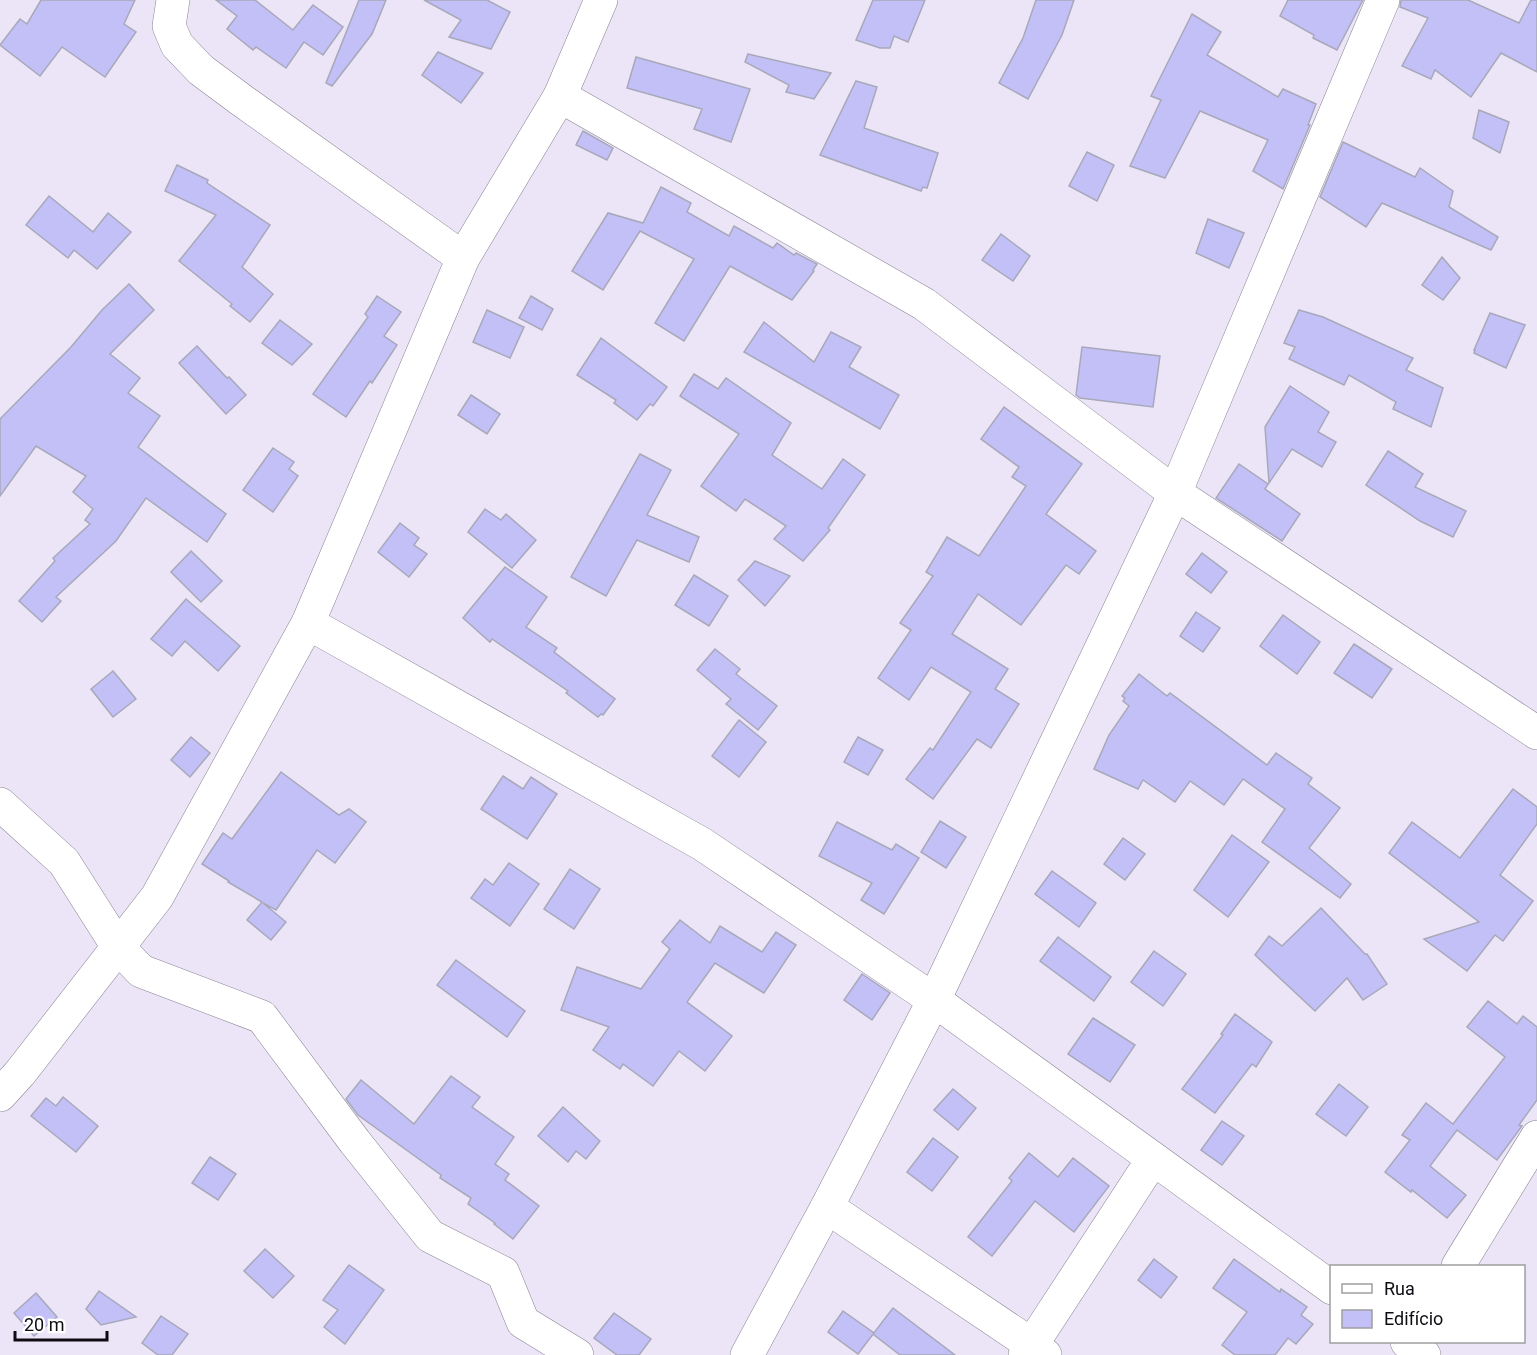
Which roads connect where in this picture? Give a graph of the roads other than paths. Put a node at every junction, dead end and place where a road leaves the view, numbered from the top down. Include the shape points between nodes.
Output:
1 (173, 0) edge
2 (601, 0) edge
3 (1383, 0) edge
4 (560, 96) junction
5 (463, 258) junction
6 (1175, 493) junction
7 (308, 623) junction
8 (1537, 733) edge
9 (0, 804) edge
10 (118, 947) junction
11 (934, 1000) junction
12 (0, 1095) edge
13 (1537, 1137) edge
14 (1153, 1159) junction
15 (827, 1207) junction
16 (1459, 1265) edge
17 (1330, 1286) edge
18 (1034, 1352) edge
19 (577, 1355) edge
20 (747, 1355) edge

1 - 5 street via 169,26 177,45 201,70
2 - 4 street
3 - 6 street
4 - 5 street
4 - 6 street via 924,304
5 - 7 street
6 - 8 street
6 - 11 street
7 - 10 street via 157,897
7 - 11 street via 702,844
9 - 10 street via 64,862
10 - 12 street
10 - 19 street via 141,971 261,1017 430,1236 503,1274 523,1322
11 - 14 street
11 - 15 street
13 - 16 street
14 - 17 street
14 - 18 street
15 - 18 street
15 - 20 street

